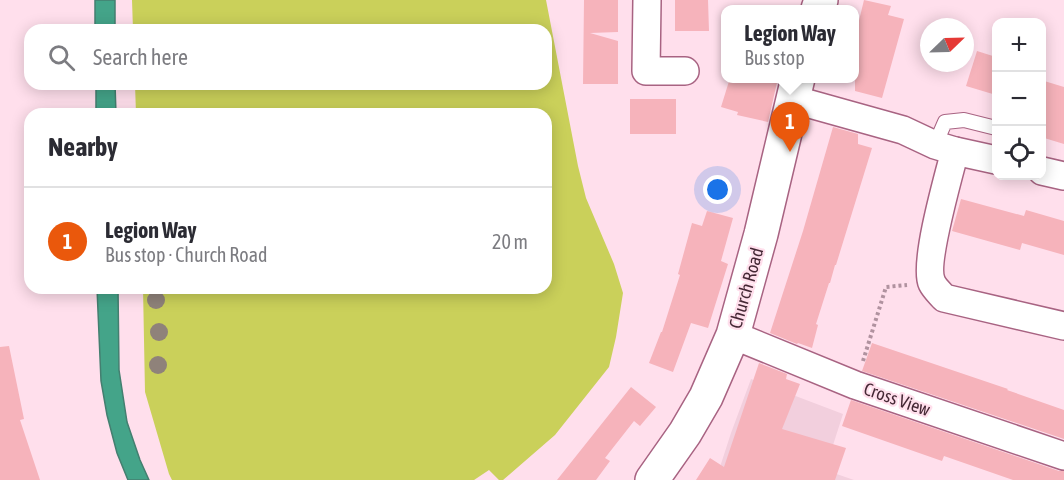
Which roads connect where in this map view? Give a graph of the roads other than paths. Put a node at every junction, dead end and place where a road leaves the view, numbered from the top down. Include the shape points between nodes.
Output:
1 (646, 0) edge
2 (685, 71) dead end
3 (795, 89) edge
4 (992, 127) edge
5 (945, 148) junction
6 (992, 159) edge
7 (1046, 172) edge
8 (1064, 176) edge
9 (1064, 326) edge
10 (734, 335) junction
11 (1064, 456) edge
12 (652, 480) edge

1 - 2 street via 646,71
3 - 5 street
3 - 10 main road, Church Road
4 - 5 lane via 964,120 945,122
5 - 6 street
5 - 9 street via 940,210 929,267 932,283 944,298
7 - 8 street
10 - 11 street, Cross View via 855,385
10 - 12 main road, Church Road via 706,397

